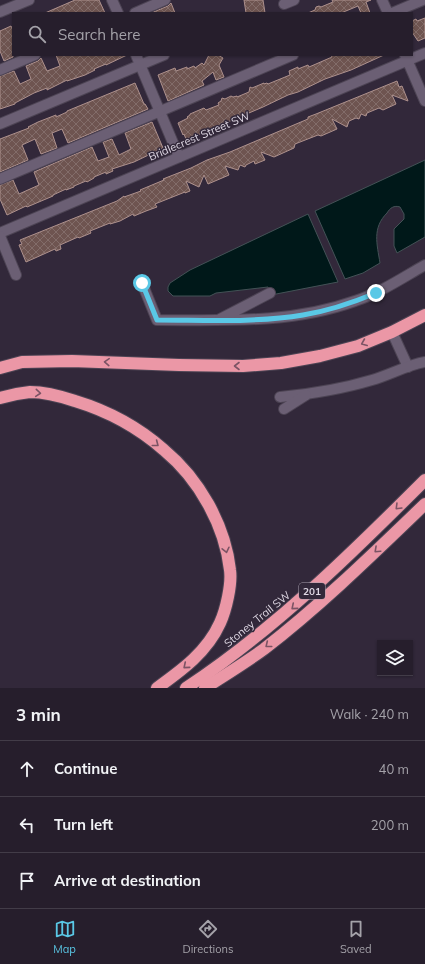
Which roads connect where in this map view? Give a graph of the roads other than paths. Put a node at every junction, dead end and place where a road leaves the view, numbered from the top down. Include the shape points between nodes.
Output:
1 (29, 0) edge
2 (112, 0) edge
3 (166, 0) edge
4 (294, 0) edge
5 (382, 0) edge
6 (423, 0) edge
7 (284, 4) dead end
8 (0, 12) edge
9 (118, 12) edge
10 (137, 12) edge
11 (388, 12) edge
12 (394, 12) edge
13 (425, 54) edge
14 (33, 56) edge
15 (136, 56) edge
16 (162, 56) edge
17 (291, 56) edge
18 (407, 58) edge
19 (140, 65) junction
20 (0, 70) edge
21 (425, 101) edge
22 (160, 111) junction
23 (0, 124) edge
24 (179, 157) junction
25 (0, 179) edge
26 (0, 235) edge
27 (425, 265) edge
28 (16, 275) dead end
29 (142, 283) dead end
30 (270, 293) dead end
31 (425, 315) edge
32 (218, 320) junction
33 (392, 332) junction
34 (51, 362) junction
35 (425, 362) edge
36 (408, 366) junction
37 (0, 368) edge
38 (0, 375) edge
39 (308, 394) junction
40 (280, 397) dead end
41 (0, 398) edge
42 (284, 409) dead end
43 (425, 480) edge
44 (425, 504) edge
45 (157, 688) edge
46 (186, 688) edge
47 (205, 688) edge

1 - 8 street
2 - 9 street
3 - 10 street
4 - 7 street
5 - 11 street
6 - 12 street
13 - 18 street, Bridlecrest Street SW
14 - 20 street
15 - 19 street
16 - 19 street
17 - 22 street
18 - 21 street
18 - 24 street, Bridlecrest Street SW
19 - 22 street
19 - 23 street
22 - 24 street
22 - 25 street
24 - 26 street, Bridlecrest Street SW
26 - 28 street
27 - 32 street via 376,293 337,307 280,318
29 - 32 street via 157,320
30 - 32 street
31 - 33 highway
33 -> 34 highway via 358,346 281,363 243,366 106,361
33 - 36 street
34 - 37 highway via 22,362
34 - 38 highway
35 - 36 street
36 - 39 street via 354,385
39 - 40 street
39 - 42 street
41 -> 45 highway via 30,392 48,394 86,404 120,419 151,440 178,463 207,503 222,537 230,571 224,609 214,634 197,656
43 -> 46 highway, Stoney Trail SW / 201 via 302,600 230,658
44 -> 47 highway via 299,620 262,650

